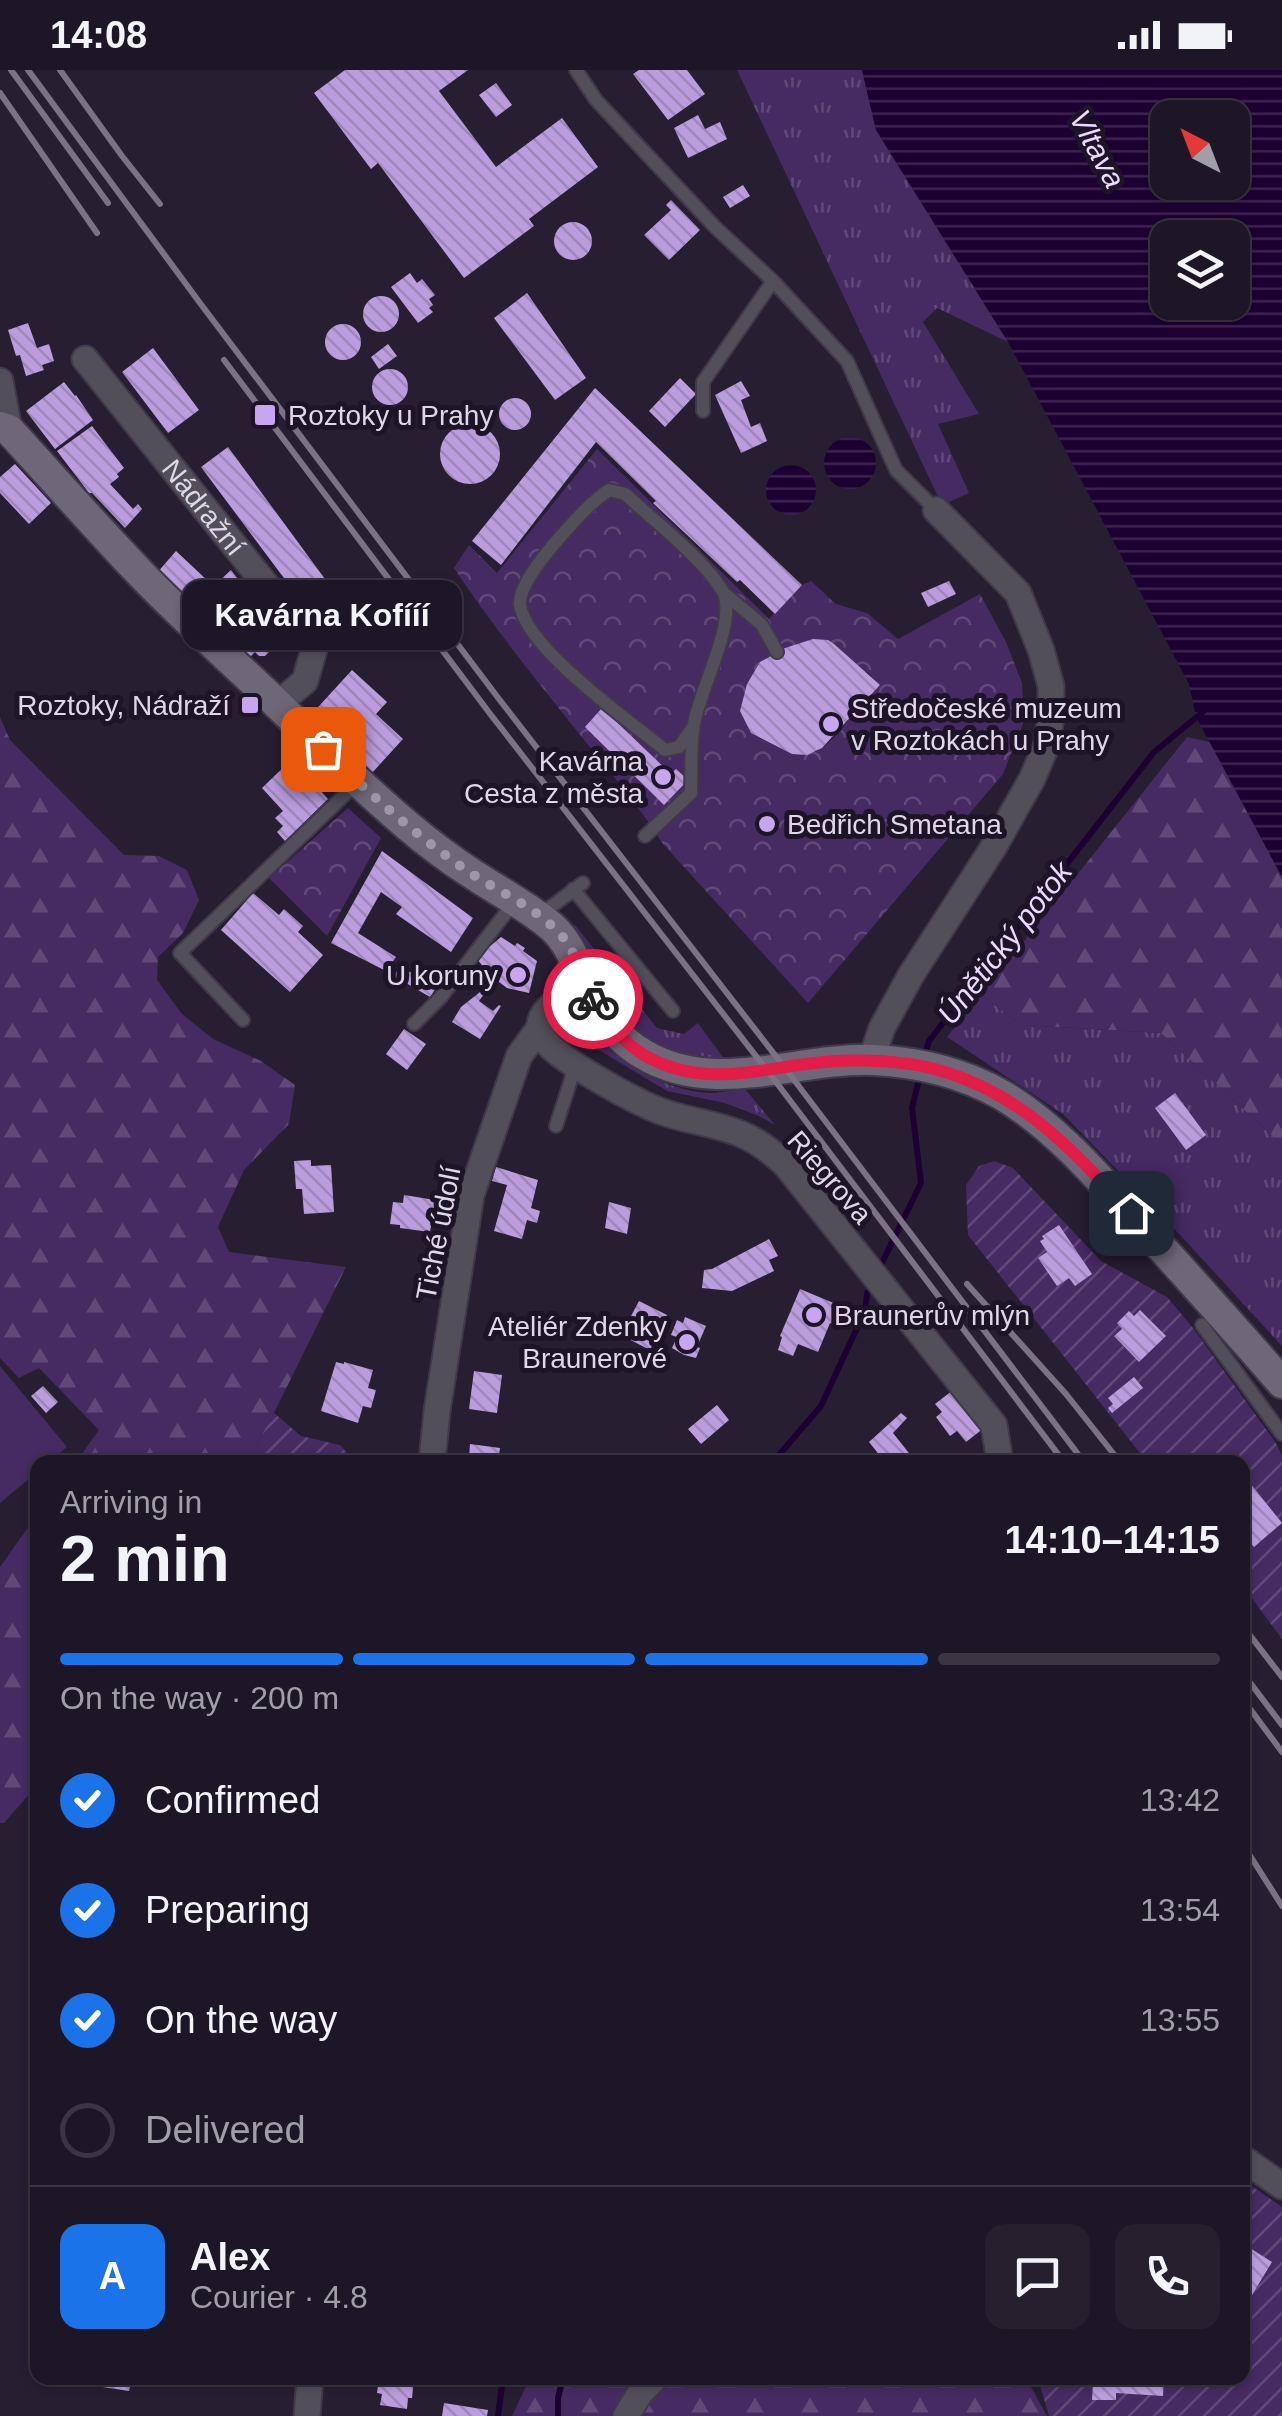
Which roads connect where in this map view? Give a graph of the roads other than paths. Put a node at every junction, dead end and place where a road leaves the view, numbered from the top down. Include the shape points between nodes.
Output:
1 (576, 70) edge
2 (774, 281) junction
3 (86, 359) dead end
4 (0, 380) edge
5 (703, 411) dead end
6 (5, 429) edge
7 (936, 510) joint
8 (725, 594) junction
9 (777, 652) dead end
10 (278, 705) junction
11 (693, 726) junction
12 (358, 782) junction
13 (644, 836) dead end
14 (527, 908) junction
15 (585, 983) junction
16 (673, 1011) dead end
17 (243, 1020) dead end
18 (414, 1024) dead end
19 (540, 1027) junction
20 (882, 1061) junction
21 (576, 1064) junction
22 (556, 1126) dead end
23 (1202, 1325) dead end
24 (1282, 1383) edge
25 (1282, 1434) edge
26 (433, 1455) edge
27 (999, 1455) edge
28 (1250, 2164) edge
29 (1282, 2186) edge
30 (309, 2385) edge
31 (648, 2385) edge
32 (307, 2416) edge
33 (626, 2416) edge

1 - 2 lane via 714,227
2 - 5 lane via 703,382
2 - 7 lane via 847,361 896,470
3 - 10 street, Nádražní via 315,646 306,681
4 - 6 street
6 - 10 main road via 142,576
7 - 20 street via 1018,593 1051,686 1051,716 1032,778 882,1028
8 - 9 lane via 762,626
8 - 11 lane via 728,618
8 - 11 lane via 625,494 608,490 545,555 520,602 545,648 665,750 680,747
10 - 12 main road
11 - 13 lane via 691,793
12 - 14 main road via 451,859
12 - 17 lane via 180,953
14 - 15 main road via 566,940
14 - 16 lane via 578,886
14 - 18 lane
15 - 19 street via 550,1008
15 - 20 main road via 623,1038 682,1072 708,1076
19 - 21 street, Riegrova via 548,1044
19 - 26 street, Tiché údolí via 520,1056 471,1195
20 - 24 main road via 976,1083 1046,1126
21 - 22 lane
21 - 27 street, Riegrova via 650,1107 712,1117 785,1164 994,1426
23 - 25 lane
28 - 29 street
30 - 32 street
31 - 33 street

